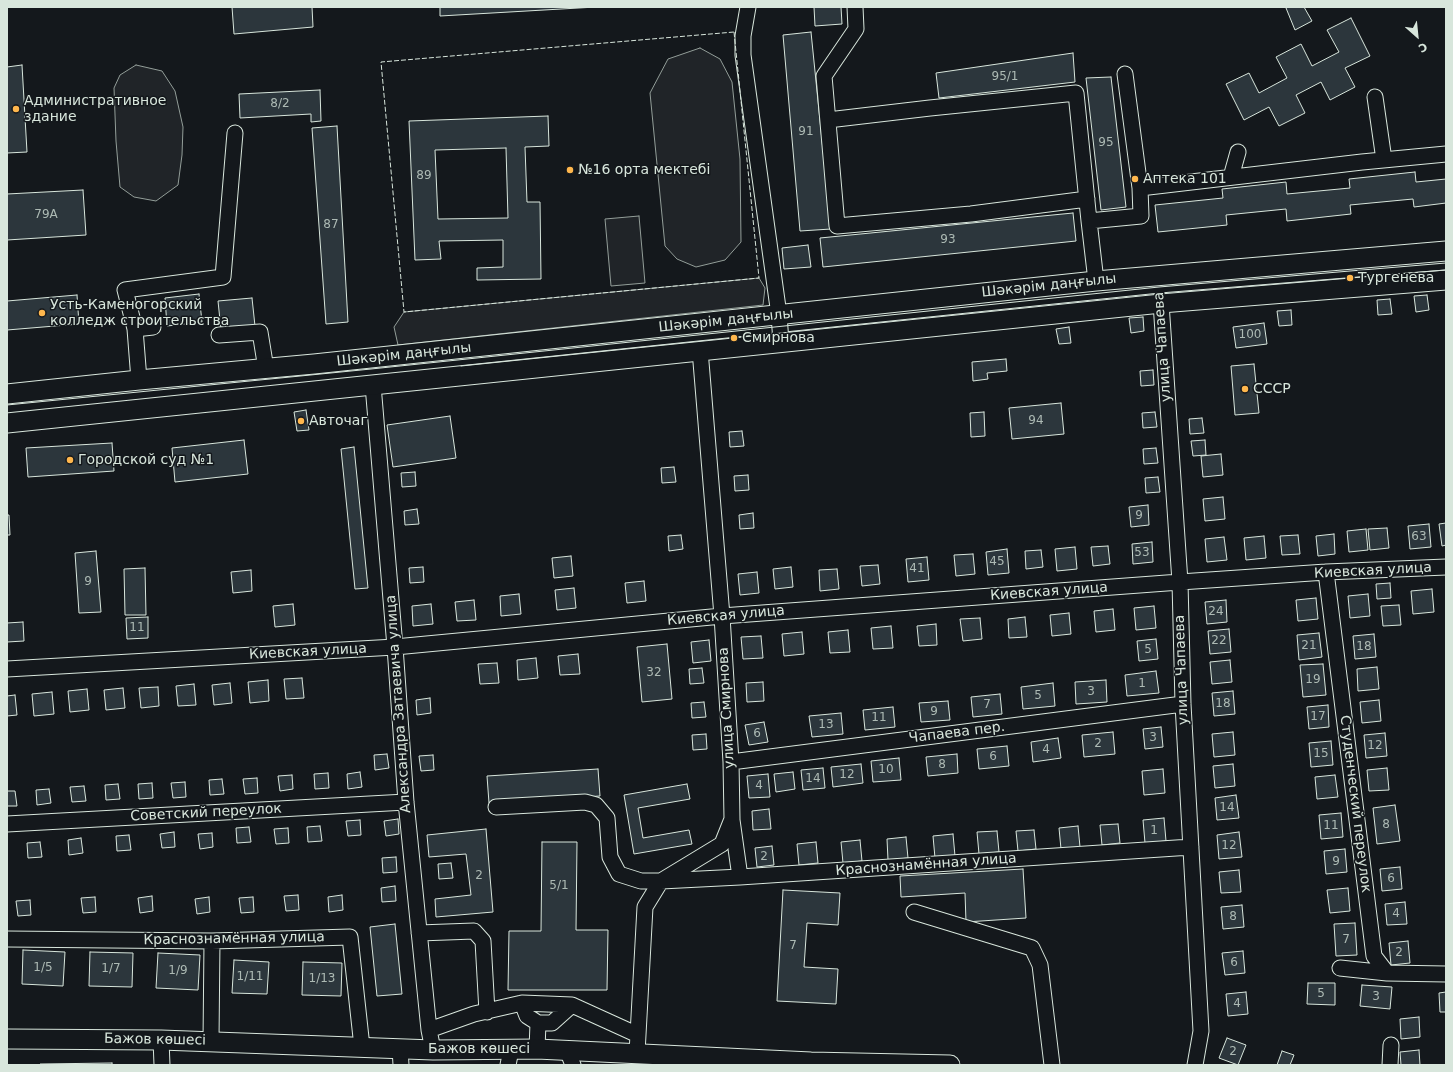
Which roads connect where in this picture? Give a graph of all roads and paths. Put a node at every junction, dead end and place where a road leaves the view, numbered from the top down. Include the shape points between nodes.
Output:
1 (748, 7) edge
2 (855, 7) edge
3 (1125, 74) dead end
4 (1375, 97) dead end
5 (828, 120) junction
6 (235, 133) dead end
7 (1238, 152) dead end
8 (1446, 154) edge
9 (1384, 160) junction
10 (1231, 177) junction
11 (1140, 188) junction
12 (1087, 199) junction
13 (1089, 221) junction
14 (1446, 251) edge
15 (1157, 275) junction
16 (1446, 280) edge
17 (1096, 281) junction
18 (1161, 303) junction
19 (779, 315) junction
20 (698, 324) junction
21 (153, 327) dead end
22 (135, 329) junction
23 (219, 335) dead end
24 (781, 342) junction
25 (700, 350) junction
26 (370, 358) junction
27 (266, 369) junction
28 (139, 380) junction
29 (373, 385) junction
30 (7, 394) edge
31 (7, 423) edge
32 (1446, 567) edge
33 (1326, 572) junction
34 (1180, 582) junction
35 (722, 616) junction
36 (395, 647) junction
37 (7, 670) edge
38 (1183, 704) junction
39 (731, 762) junction
40 (406, 802) junction
41 (496, 807) dead end
42 (732, 819) junction
43 (7, 824) edge
44 (1191, 847) junction
45 (740, 877) junction
46 (661, 881) junction
47 (914, 912) dead end
48 (419, 933) junction
49 (7, 939) edge
50 (212, 941) junction
51 (1340, 968) dead end
52 (1387, 973) junction
53 (1446, 974) edge
54 (522, 1003) junction
55 (572, 1005) junction
56 (487, 1012) junction
57 (538, 1023) junction
58 (429, 1030) junction
59 (7, 1039) edge
60 (161, 1040) junction
61 (211, 1041) junction
62 (637, 1044) junction
63 (1391, 1045) dead end
64 (362, 1047) junction
65 (537, 1049) junction
66 (433, 1050) junction
67 (401, 1057) edge
68 (510, 1058) edge
69 (570, 1058) edge
70 (811, 1063) edge
71 (162, 1065) edge
72 (950, 1065) edge
73 (1052, 1065) edge
74 (1195, 1065) edge
75 (1390, 1065) edge

1 - 19 street via 743,55
2 - 5 street via 856,29 824,76
3 - 11 street
4 - 9 street
5 - 12 street via 1076,93
5 - 12 street via 837,226 971,214
6 - 22 street via 223,277 126,290
7 - 10 street
8 - 9 street
9 - 10 street
10 - 11 street
11 - 13 street via 1141,216
12 - 13 street
13 - 17 street
14 - 15 main road, Шәкәрім даңғылы
15 - 17 main road, Шәкәрім даңғылы
15 - 18 main road, улица Чапаева
16 - 18 main road, Шәкәрім даңғылы
17 - 19 main road, Шәкәрім даңғылы
18 - 24 main road, Шәкәрім даңғылы
18 - 34 street, улица Чапаева
19 - 20 main road, Шәкәрім даңғылы
19 - 24 street
20 - 25 main road, улица Смирнова
20 - 26 main road, Шәкәрім даңғылы
21 - 22 street
22 - 28 street
23 - 27 street via 260,332
24 - 25 main road, Шәкәрім даңғылы
25 - 29 main road, Шәкәрім даңғылы
25 - 35 street, улица Смирнова
26 - 27 main road, Шәкәрім даңғылы
26 - 29 main road, Александра Затаевича улица
27 - 28 main road, Шәкәрім даңғылы
28 - 30 main road, Шәкәрім даңғылы
29 - 31 main road, Шәкәрім даңғылы
29 - 36 street, Александра Затаевича улица
32 - 33 street, Киевская улица
33 - 34 street, Киевская улица
33 - 52 street, Студенческий переулок via 1374,956
34 - 35 street, Киевская улица
34 - 38 street, улица Чапаева
35 - 36 street, Киевская улица
35 - 39 street, улица Смирнова
36 - 37 street, Киевская улица
36 - 40 street, Александра Затаевича улица
38 - 39 street, Чапаева пер.
38 - 44 street, улица Чапаева
39 - 42 street, улица Смирнова
40 - 43 street, Советский переулок
40 - 48 street, Александра Затаевича улица
41 - 46 street, Краснознамённая улица via 585,802 596,805 607,818 610,857 619,874 641,881
42 - 45 street
42 - 46 street, улица Смирнова via 722,844
44 - 45 street, Краснознамённая улица
44 - 74 street, улица Чапаева via 1201,1031
45 - 46 street, Краснознамённая улица
46 - 62 street, улица Смирнова via 645,907
47 - 73 street via 1032,948 1040,965
48 - 56 street via 474,931 483,941
48 - 58 street, Александра Затаевича улица
49 - 50 street, Краснознамённая улица
50 - 61 street
50 - 64 street, Краснознамённая улица via 350,937
51 - 52 street
52 - 53 street
54 - 55 street
54 - 56 street
54 - 57 street via 527,1016
55 - 57 street via 552,1022
55 - 62 street
56 - 58 street
57 - 65 street
58 - 66 street, Александра Затаевича улица
59 - 60 main road, Бажов көшесі
60 - 61 main road, Бажов көшесі
60 - 71 street
61 - 64 main road, Бажов көшесі
62 - 69 main road, Бажов көшесі
62 - 70 main road, Бажов көшесі
63 - 75 street
64 - 67 main road, Бажов көшесі
65 - 68 main road, Бажов көшесі
65 - 69 main road, Бажов көшесі
66 - 67 main road, Бажов көшесі
66 - 68 main road, Бажов көшесі
70 - 72 main road, Бажов көшесі

